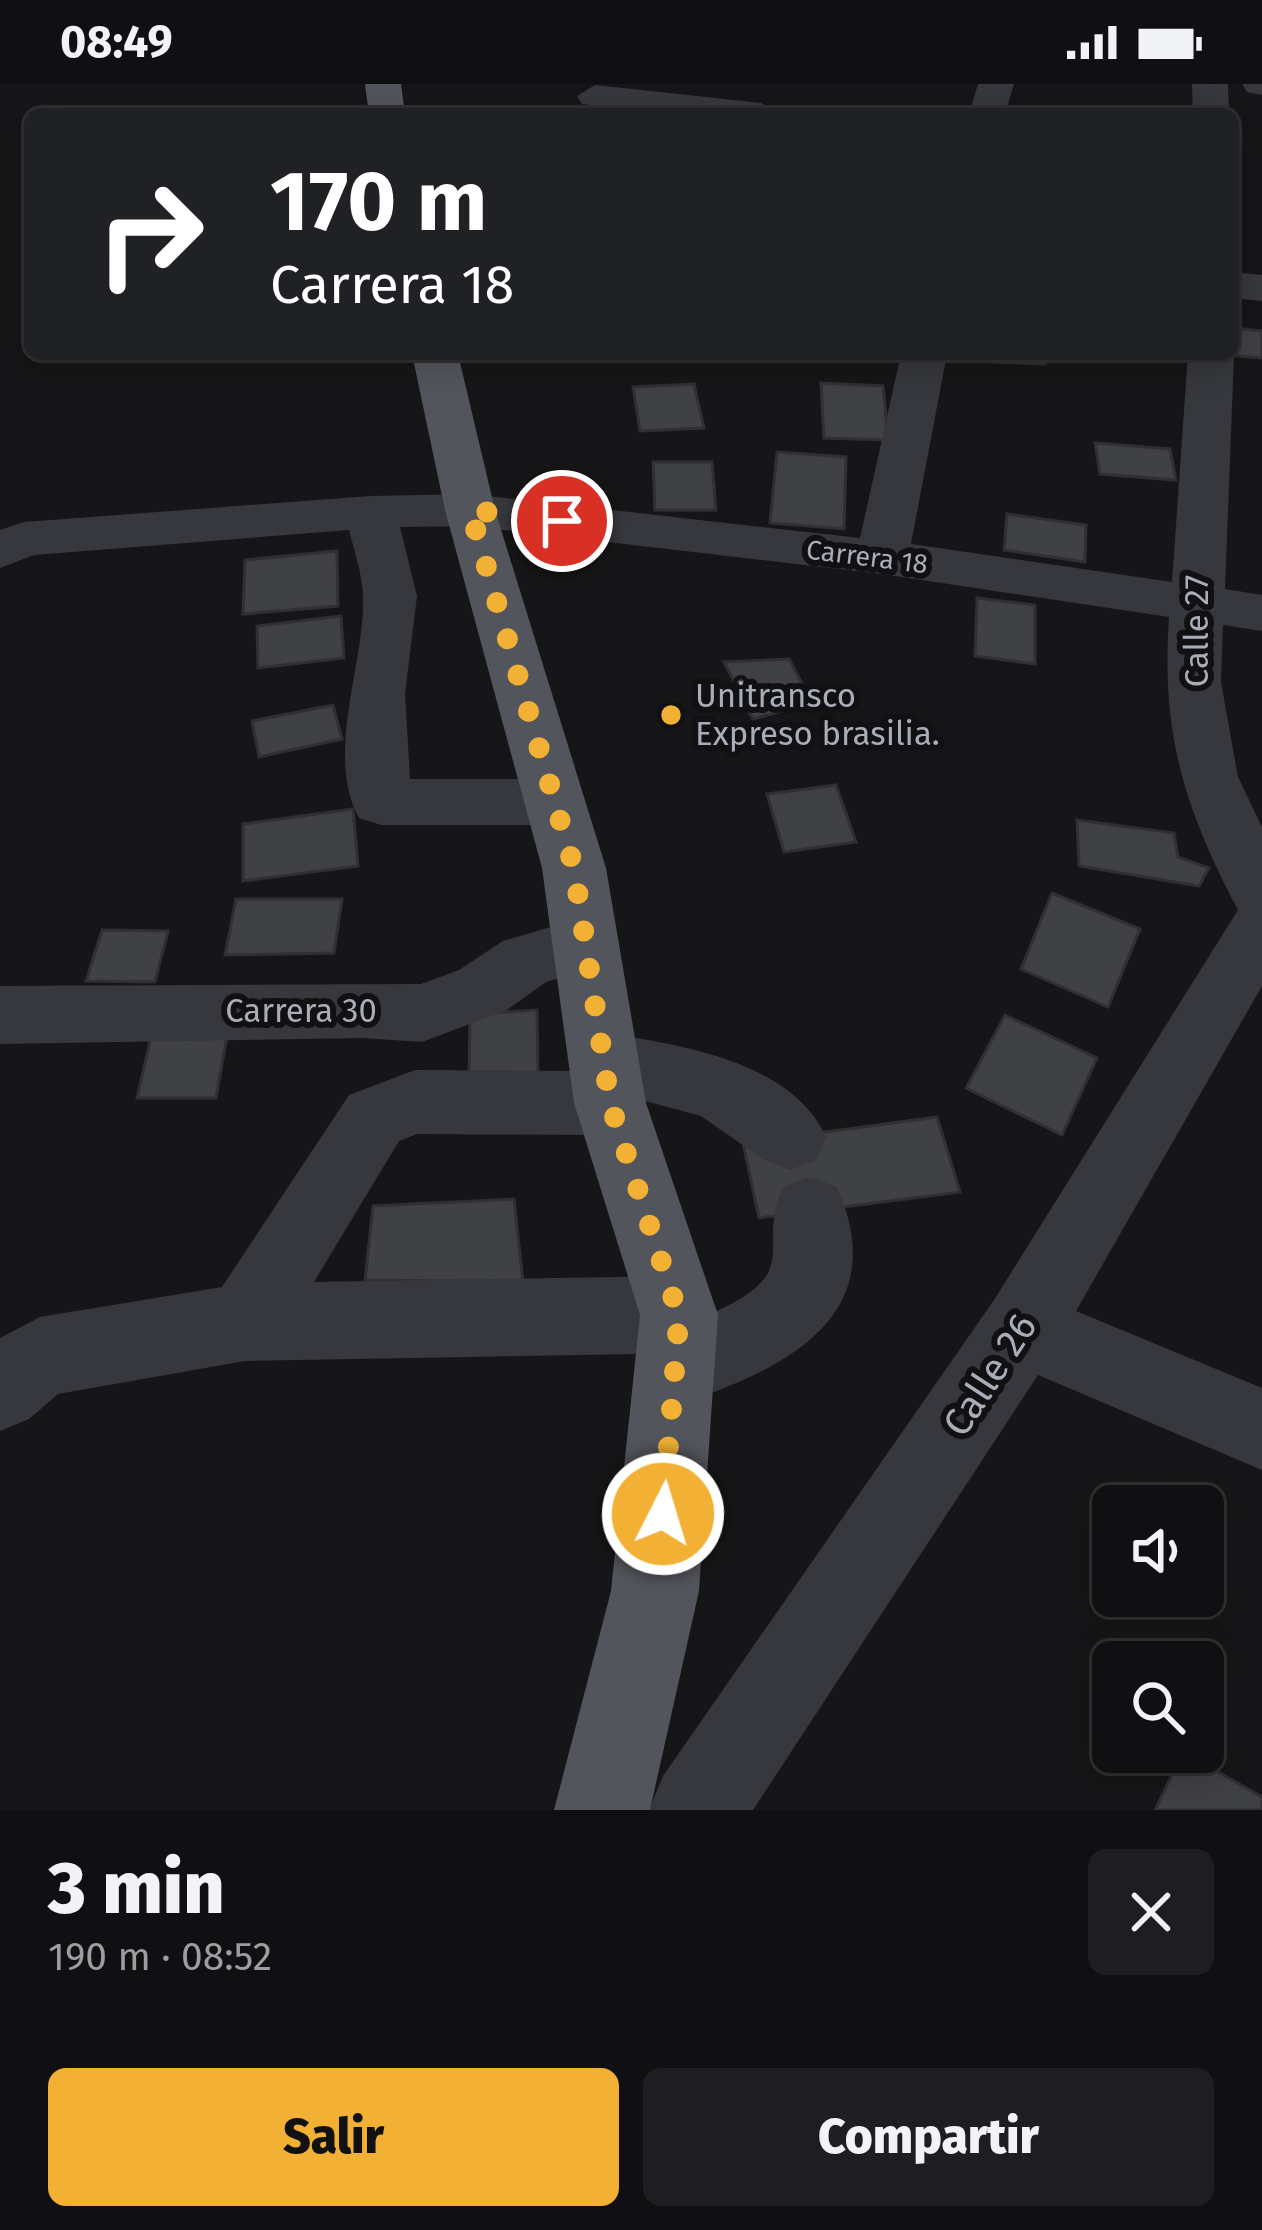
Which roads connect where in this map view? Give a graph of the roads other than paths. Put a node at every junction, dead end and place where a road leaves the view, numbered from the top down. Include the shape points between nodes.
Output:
1 (595, 96) dead end
2 (706, 108) edge
3 (436, 360) edge
4 (923, 360) edge
5 (1211, 360) edge
6 (470, 510) junction
7 (371, 512) junction
8 (0, 551) edge
9 (882, 557) junction
10 (1194, 604) junction
11 (1262, 613) edge
12 (554, 802) junction
13 (1262, 895) edge
14 (1262, 927) edge
15 (585, 944) junction
16 (0, 1015) edge
17 (607, 1083) junction
18 (790, 1137) dead end
19 (810, 1212) dead end
20 (245, 1322) junction
21 (1022, 1328) junction
22 (677, 1341) junction
23 (0, 1390) edge
24 (1262, 1429) edge
25 (602, 1810) edge
26 (698, 1810) edge

1 - 2 street
3 - 6 main road
4 - 9 street
5 - 10 street, Calle 27
6 - 7 street, Carrera 18
6 - 9 street, Carrera 18
6 - 12 main road
7 - 8 street, Carrera 18 via 24,539
7 - 12 street via 390,596 376,694 381,802
9 - 10 street, Carrera 18
10 - 11 street, Carrera 18
10 - 13 street, Calle 27 via 1193,682 1208,777
12 - 15 main road
14 - 21 street, Calle 26
15 - 16 street, Carrera 30 via 526,960 483,990 422,1013
15 - 17 main road
17 - 18 street via 681,1075 767,1114
17 - 20 street via 415,1102 374,1118
17 - 22 main road
19 - 22 street via 816,1269 798,1303 746,1342
20 - 22 street
20 - 23 street via 40,1357
21 - 24 street
21 - 26 street, Calle 26
22 - 25 main road via 655,1592

